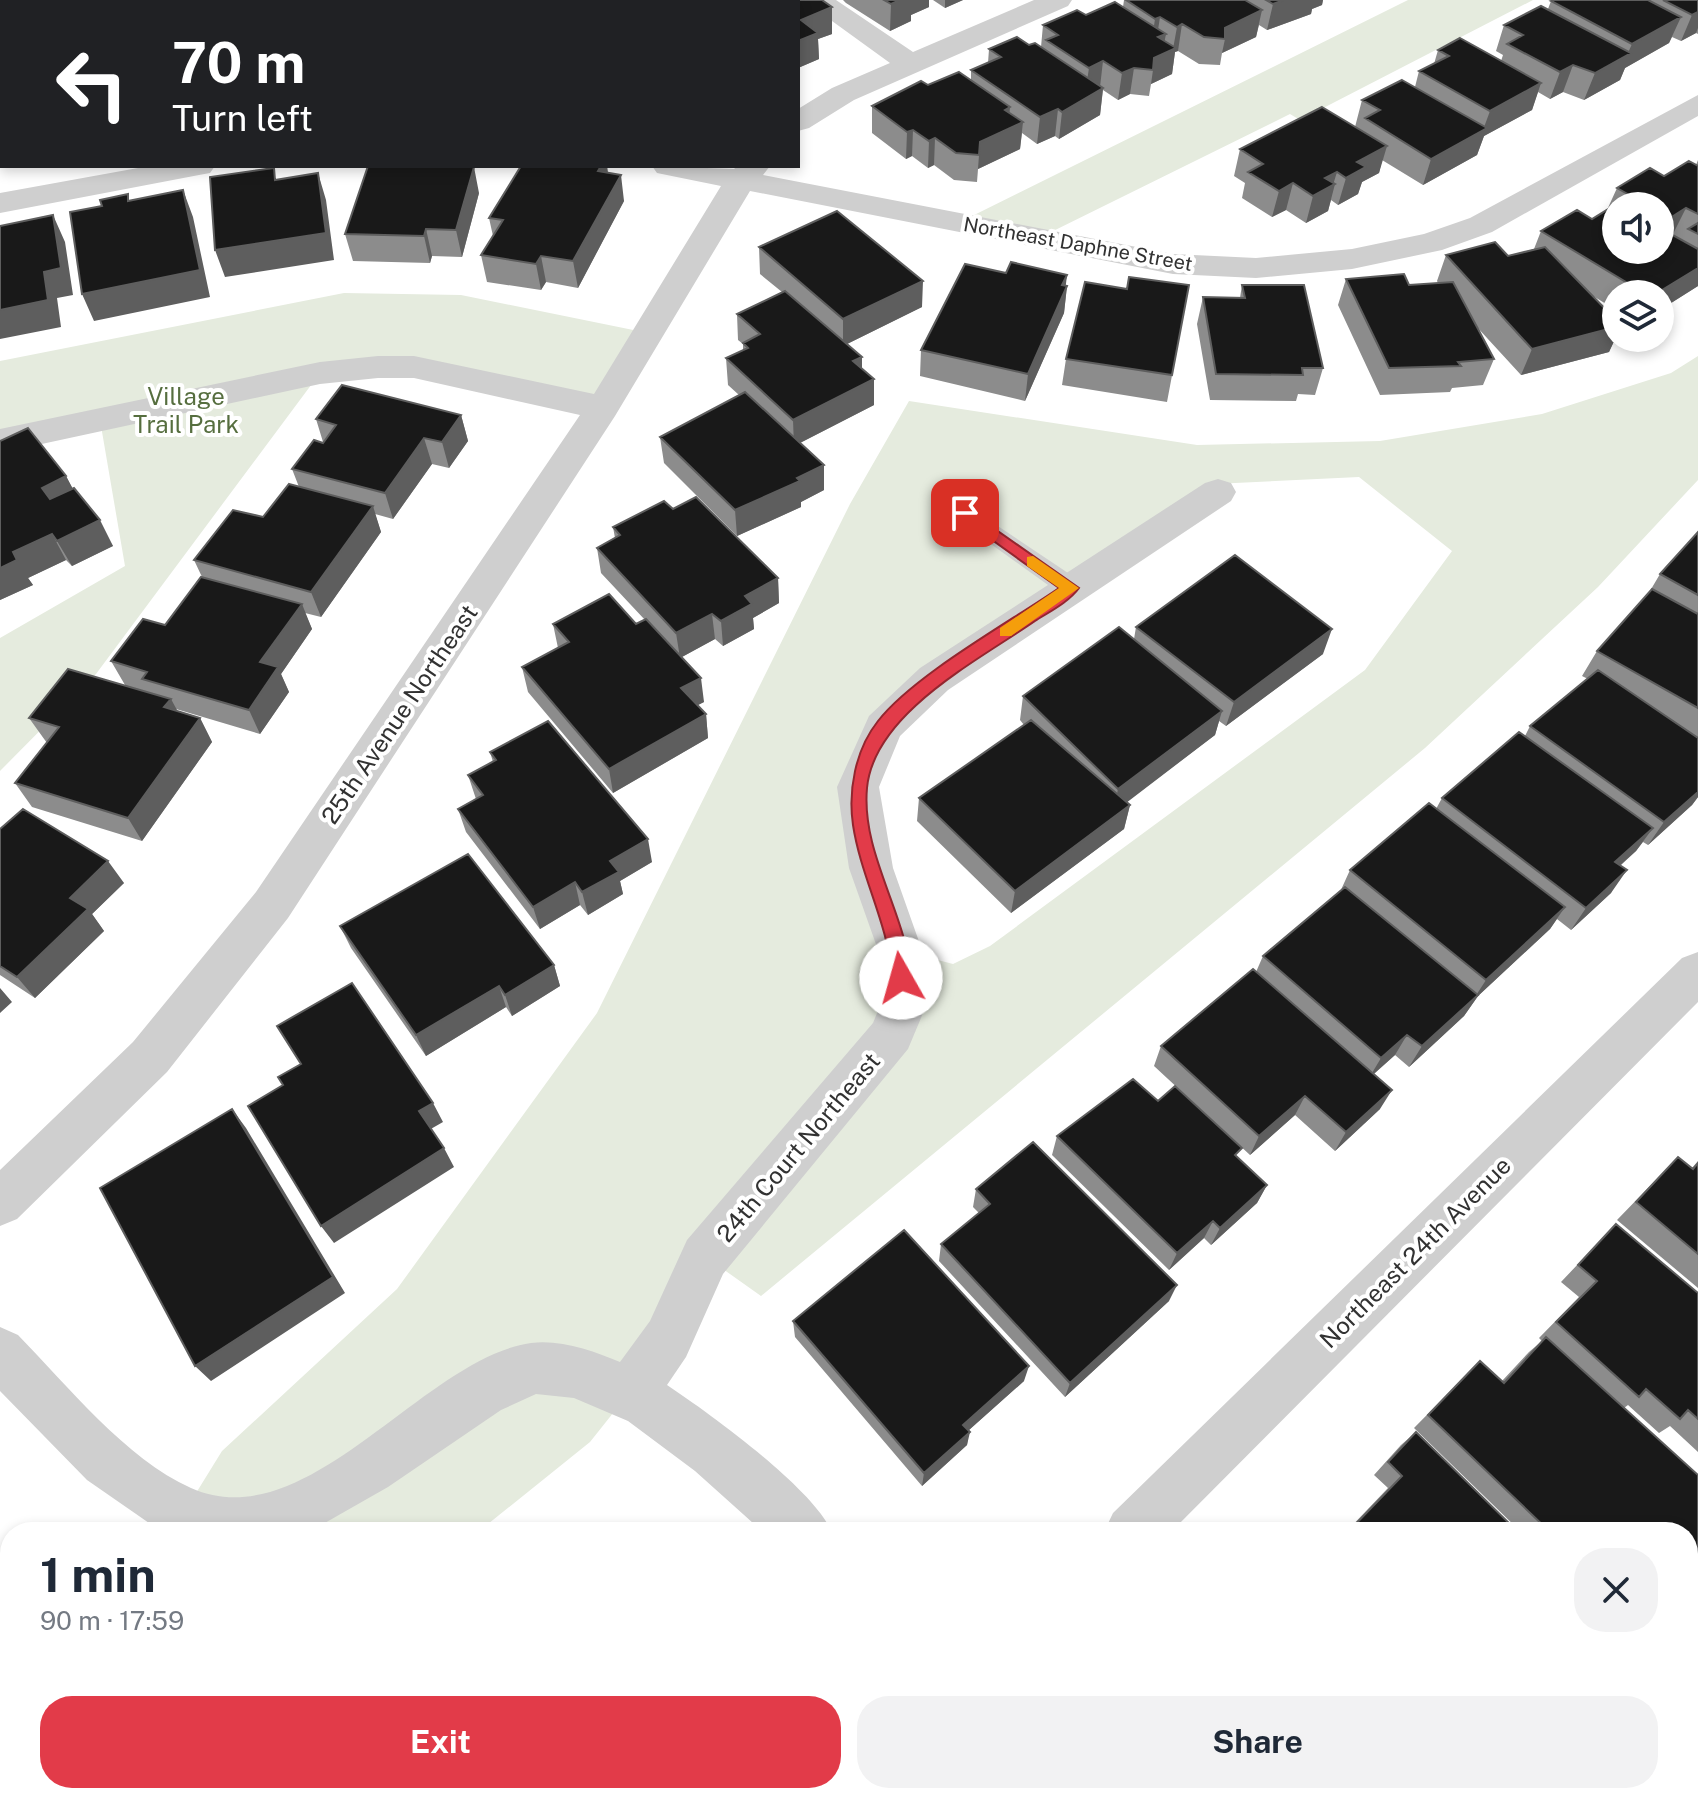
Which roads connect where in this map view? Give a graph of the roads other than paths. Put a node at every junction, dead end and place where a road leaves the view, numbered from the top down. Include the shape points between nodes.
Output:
1 (817, 0) edge
2 (1058, 0) edge
3 (911, 64) junction
4 (1698, 104) edge
5 (800, 121) edge
6 (188, 168) edge
7 (691, 168) edge
8 (747, 173) edge
9 (0, 203) edge
10 (603, 408) junction
11 (0, 441) edge
12 (1218, 492) dead end
13 (965, 513) dead end
14 (1071, 588) junction
15 (1698, 972) edge
16 (0, 1203) edge
17 (0, 1353) edge
18 (629, 1393) junction
19 (239, 1522) edge
20 (259, 1522) edge
21 (792, 1522) edge
22 (1142, 1522) edge

1 - 3 street
2 - 3 street
3 - 5 street via 843,94
4 - 8 street, Northeast Daphne Street via 1481,225 1431,243 1352,259 1256,268 1173,264
6 - 9 street
7 - 8 street, Northeast Daphne Street
8 - 10 street, 25th Avenue Northeast
10 - 11 street via 414,367 378,367 320,373
10 - 16 street, 25th Avenue Northeast via 272,905 150,1057
12 - 14 street, 24th Court Northeast
13 - 14 lane
14 - 18 street, 24th Court Northeast via 934,679 883,727 858,787 871,868 900,950 903,1006 892,1035 705,1257 668,1339
15 - 22 street, Northeast 24th Avenue
17 - 19 street via 120,1471 183,1514
18 - 20 street via 597,1378 534,1368 479,1392 306,1505
18 - 21 street via 677,1423

